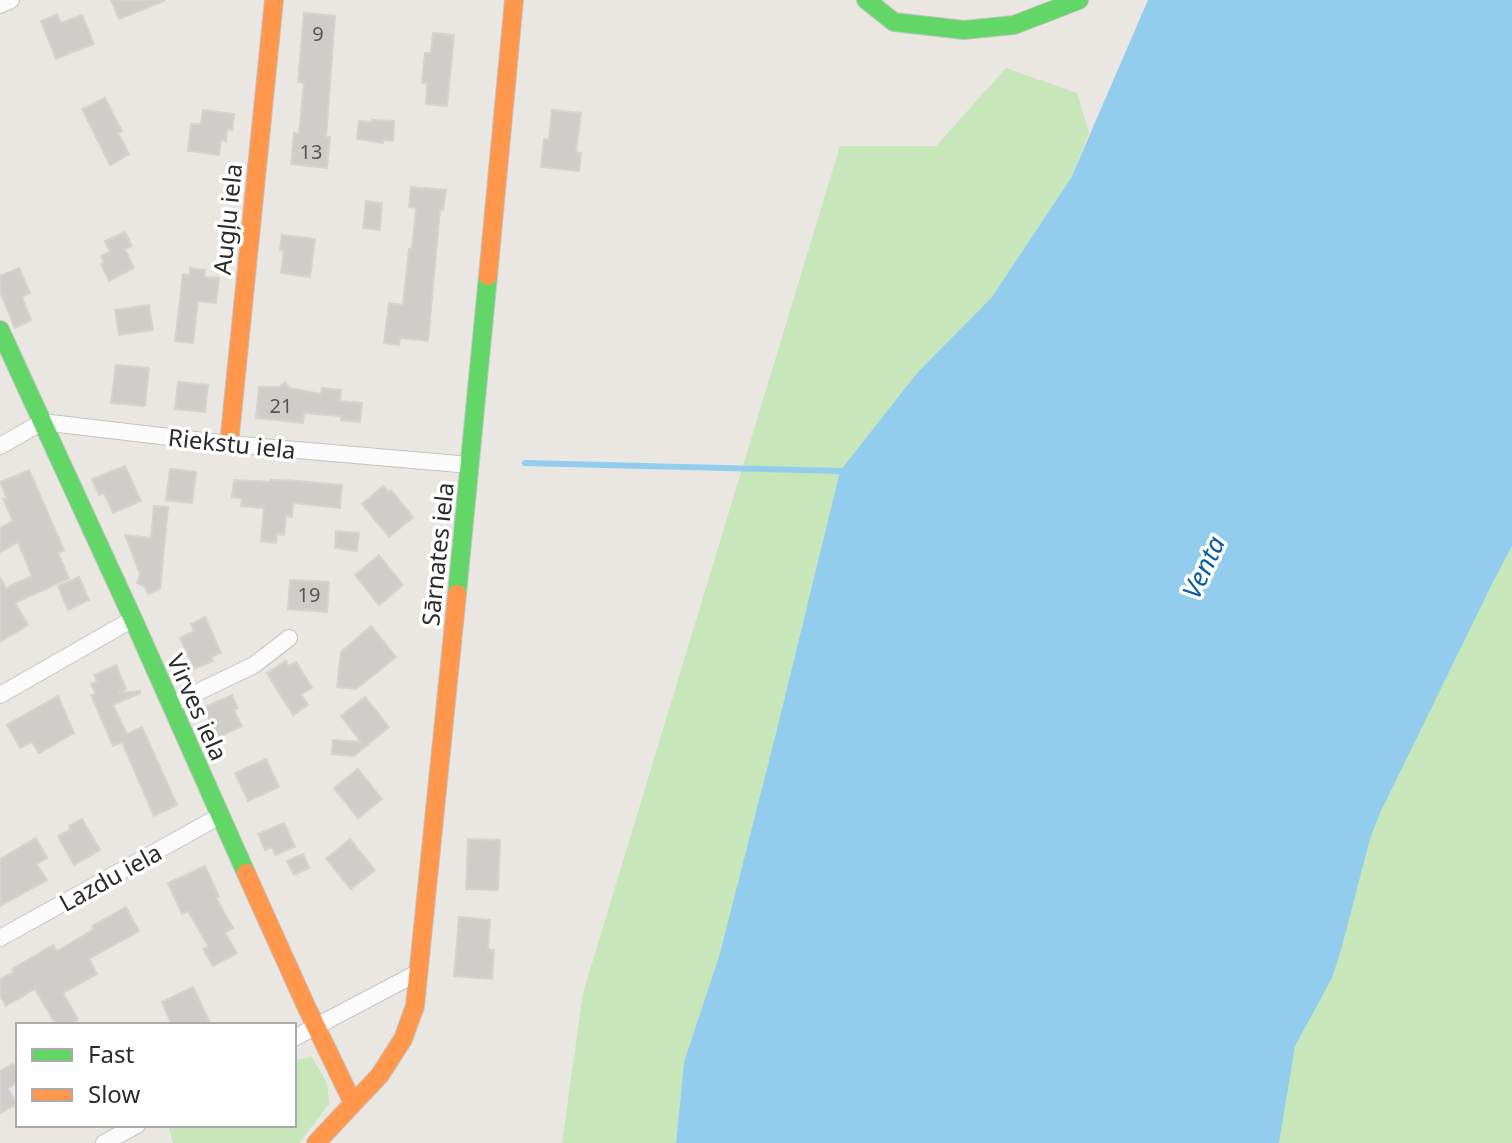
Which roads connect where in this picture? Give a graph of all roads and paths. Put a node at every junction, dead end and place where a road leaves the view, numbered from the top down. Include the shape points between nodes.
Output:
1 (11, 0) edge
2 (274, 0) edge
3 (514, 0) edge
4 (866, 0) edge
5 (1079, 0) edge
6 (0, 5) edge
7 (0, 330) edge
8 (42, 422) junction
9 (229, 444) junction
10 (0, 446) edge
11 (470, 465) junction
12 (133, 619) junction
13 (289, 638) dead end
14 (0, 695) edge
15 (171, 705) junction
16 (220, 816) junction
17 (0, 938) edge
18 (419, 972) junction
19 (315, 1026) junction
20 (296, 1037) edge
21 (353, 1103) junction
22 (133, 1127) edge
23 (104, 1143) edge
24 (316, 1143) edge

1 - 6 street
2 - 9 street, Augļu iela
3 - 11 street, Sārnates iela
4 - 5 street via 894,22 964,30 1014,25
7 - 8 street, Virves iela
8 - 9 street, Riekstu iela
8 - 10 street
8 - 12 street, Virves iela
9 - 11 street, Riekstu iela
11 - 18 street, Sārnates iela
12 - 14 street
12 - 15 street, Virves iela
13 - 15 street via 254,665
15 - 16 street, Virves iela
16 - 17 street, Lazdu iela
16 - 19 street, Virves iela
18 - 19 street
18 - 21 street via 415,1006 403,1039 380,1075
19 - 20 street
19 - 21 street, Virves iela
21 - 24 street
22 - 23 street

